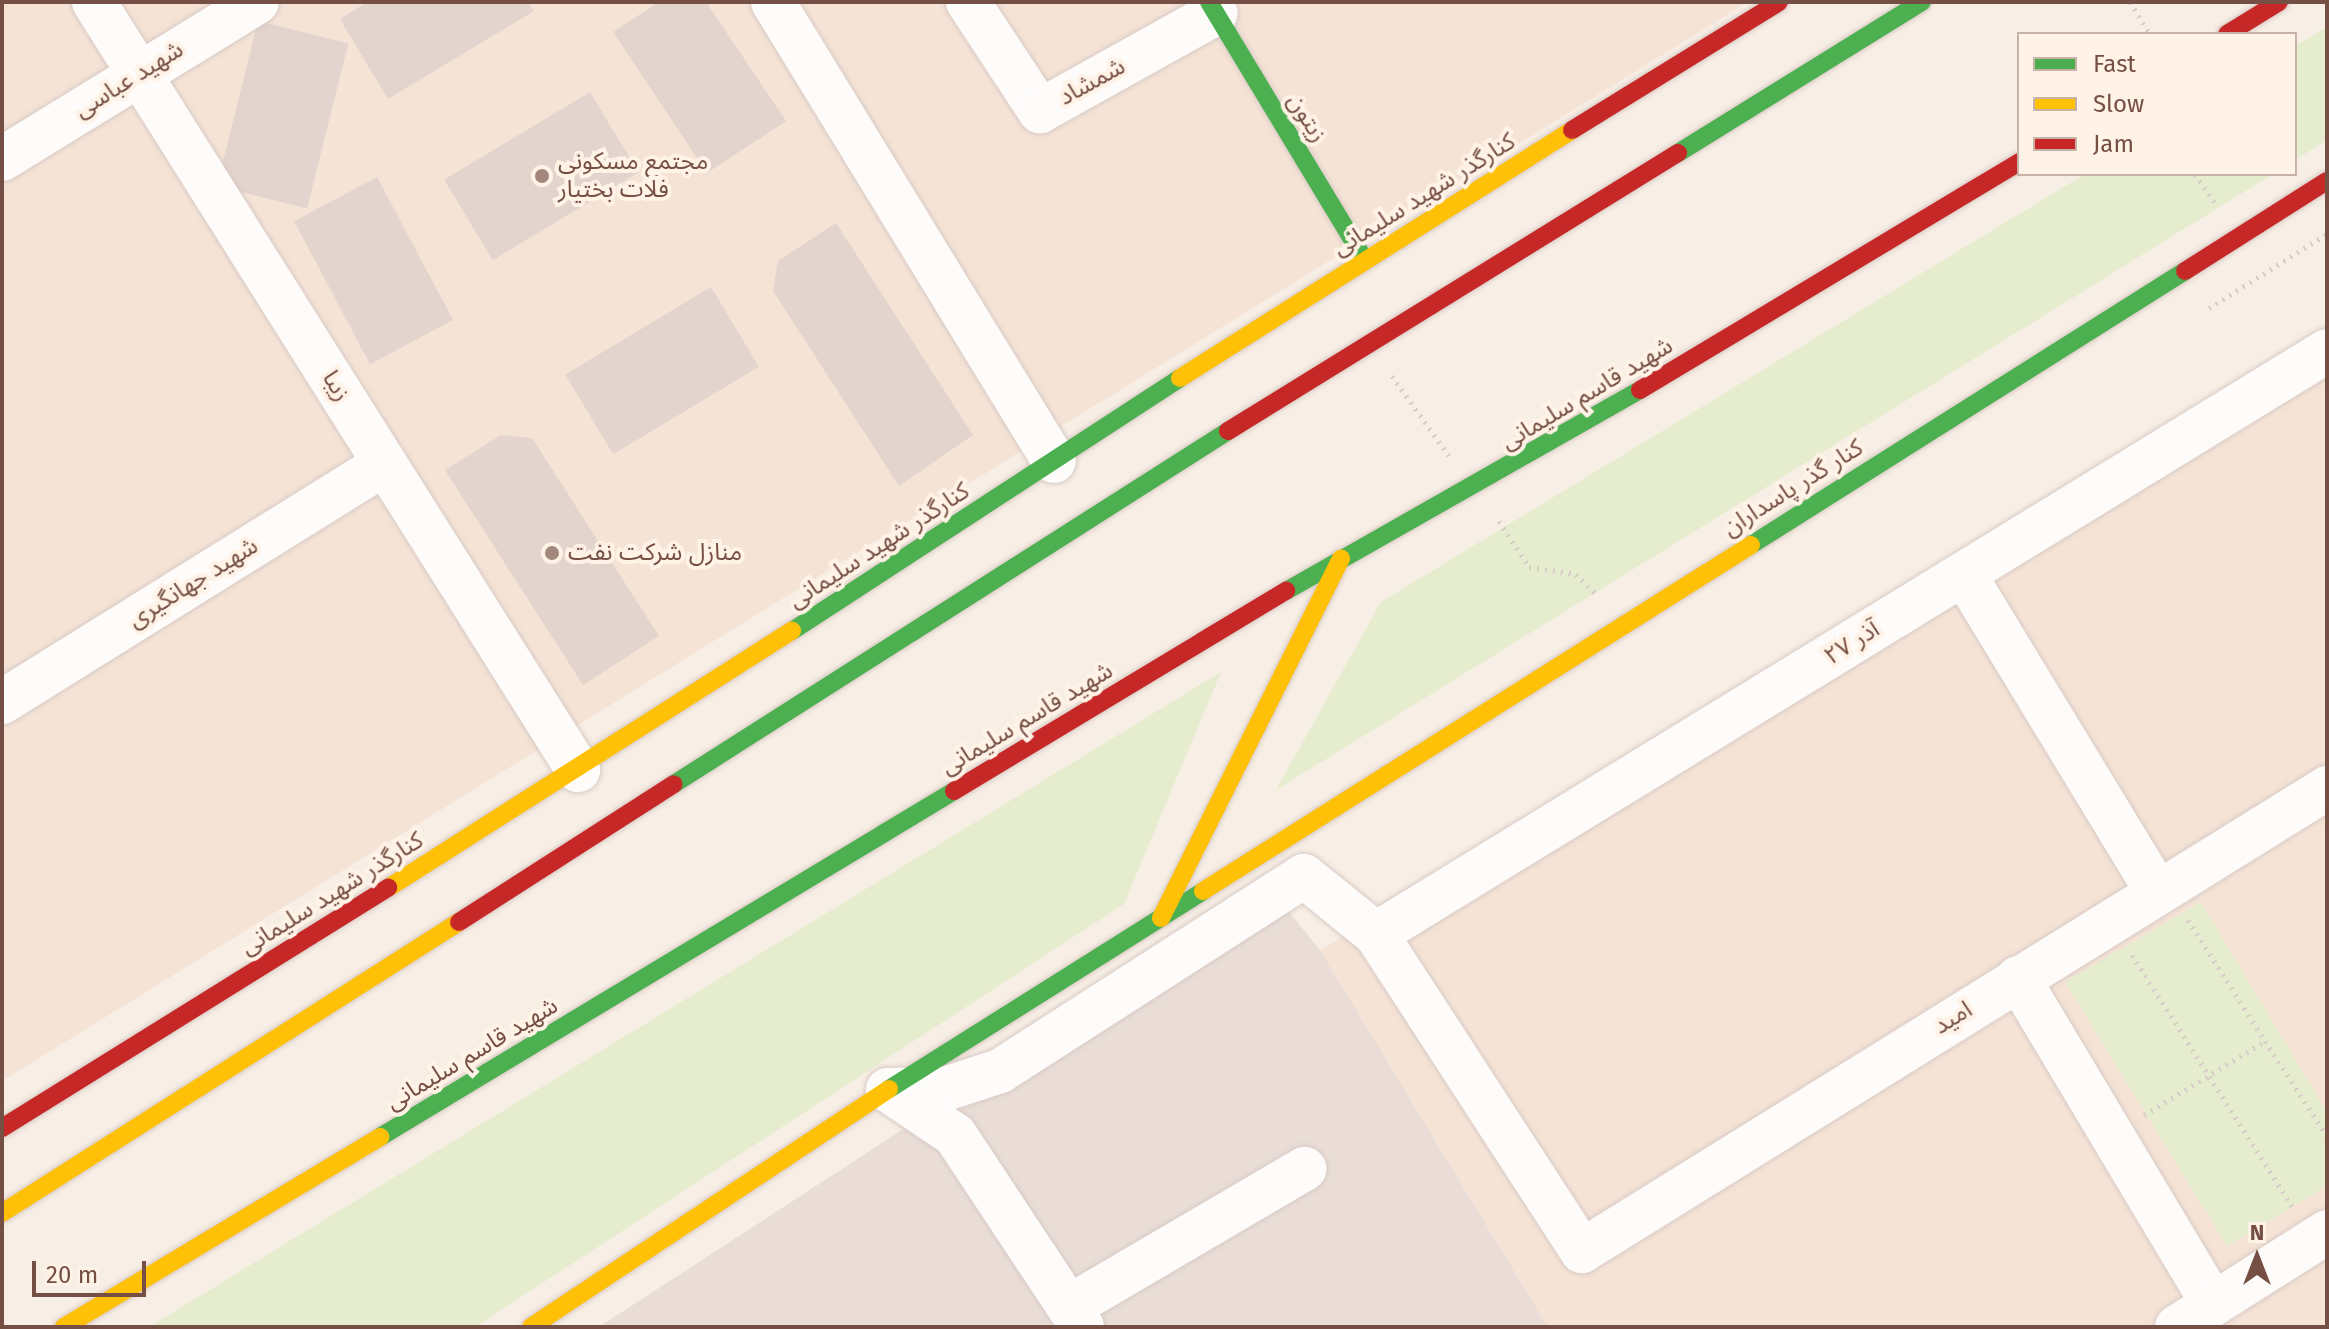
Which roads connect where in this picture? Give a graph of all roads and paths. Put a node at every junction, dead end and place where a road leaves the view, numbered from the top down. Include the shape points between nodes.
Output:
1 (94, 2) edge
2 (257, 2) edge
3 (773, 2) edge
4 (968, 2) edge
5 (1779, 2) edge
6 (1922, 2) edge
7 (2130, 2) edge
8 (2279, 2) edge
9 (1213, 8) edge
10 (2149, 32) edge
11 (2230, 32) edge
12 (138, 73) junction
13 (2, 159) edge
14 (2017, 163) edge
15 (2327, 181) edge
16 (1364, 259) junction
17 (2327, 351) edge
18 (1054, 461) junction
19 (385, 464) junction
20 (1341, 558) junction
21 (1964, 574) junction
22 (2, 702) edge
23 (578, 770) junction
24 (2327, 788) edge
25 (2168, 899) junction
26 (1161, 918) junction
27 (2109, 921) junction
28 (1376, 934) junction
29 (2018, 978) junction
30 (2265, 1041) junction
31 (2208, 1075) junction
32 (888, 1090) junction
33 (2, 1128) edge
34 (2112, 1135) junction
35 (2327, 1136) edge
36 (1304, 1169) dead end
37 (2, 1213) edge
38 (2320, 1236) edge
39 (2195, 1316) edge
40 (1075, 1317) edge
41 (64, 1327) edge
42 (531, 1327) edge

1 - 12 street, زیبا
2 - 12 street, شهید عباسی
3 - 18 street
4 - 9 street, شمشاد via 1040,111
5 - 16 main road, کنارگذر شهید سلیمانی
6 - 37 main road via 1267,406
7 - 10 path
8 - 11 main road
9 - 16 main road, زیتون
12 - 13 street, شهید عباسی
12 - 19 street, زیبا
14 - 20 main road, شهید قاسم سلیمانی via 1490,480
15 - 26 main road, کنار گذر پاسداران
16 - 18 main road, کنارگذر شهید سلیمانی
17 - 21 street, آذر ۲۷
18 - 23 main road, کنارگذر شهید سلیمانی
19 - 22 street, شهید جهانگیری
19 - 23 street, زیبا
20 - 26 main road
20 - 41 main road, شهید قاسم سلیمانی
21 - 25 street
21 - 28 street, آذر ۲۷
23 - 33 main road, کنارگذر شهید سلیمانی
24 - 25 street, امید
25 - 27 street, امید
25 - 30 path
26 - 32 main road
27 - 29 street, امید
27 - 31 path
28 - 29 street, امید via 1582,1251
28 - 32 street via 1304,876 1000,1071 945,1089
29 - 34 street
30 - 31 path
30 - 35 path
31 - 34 path
31 - 38 path
32 - 40 street via 955,1135
32 - 42 main road
34 - 39 street
36 - 40 street
38 - 39 street

